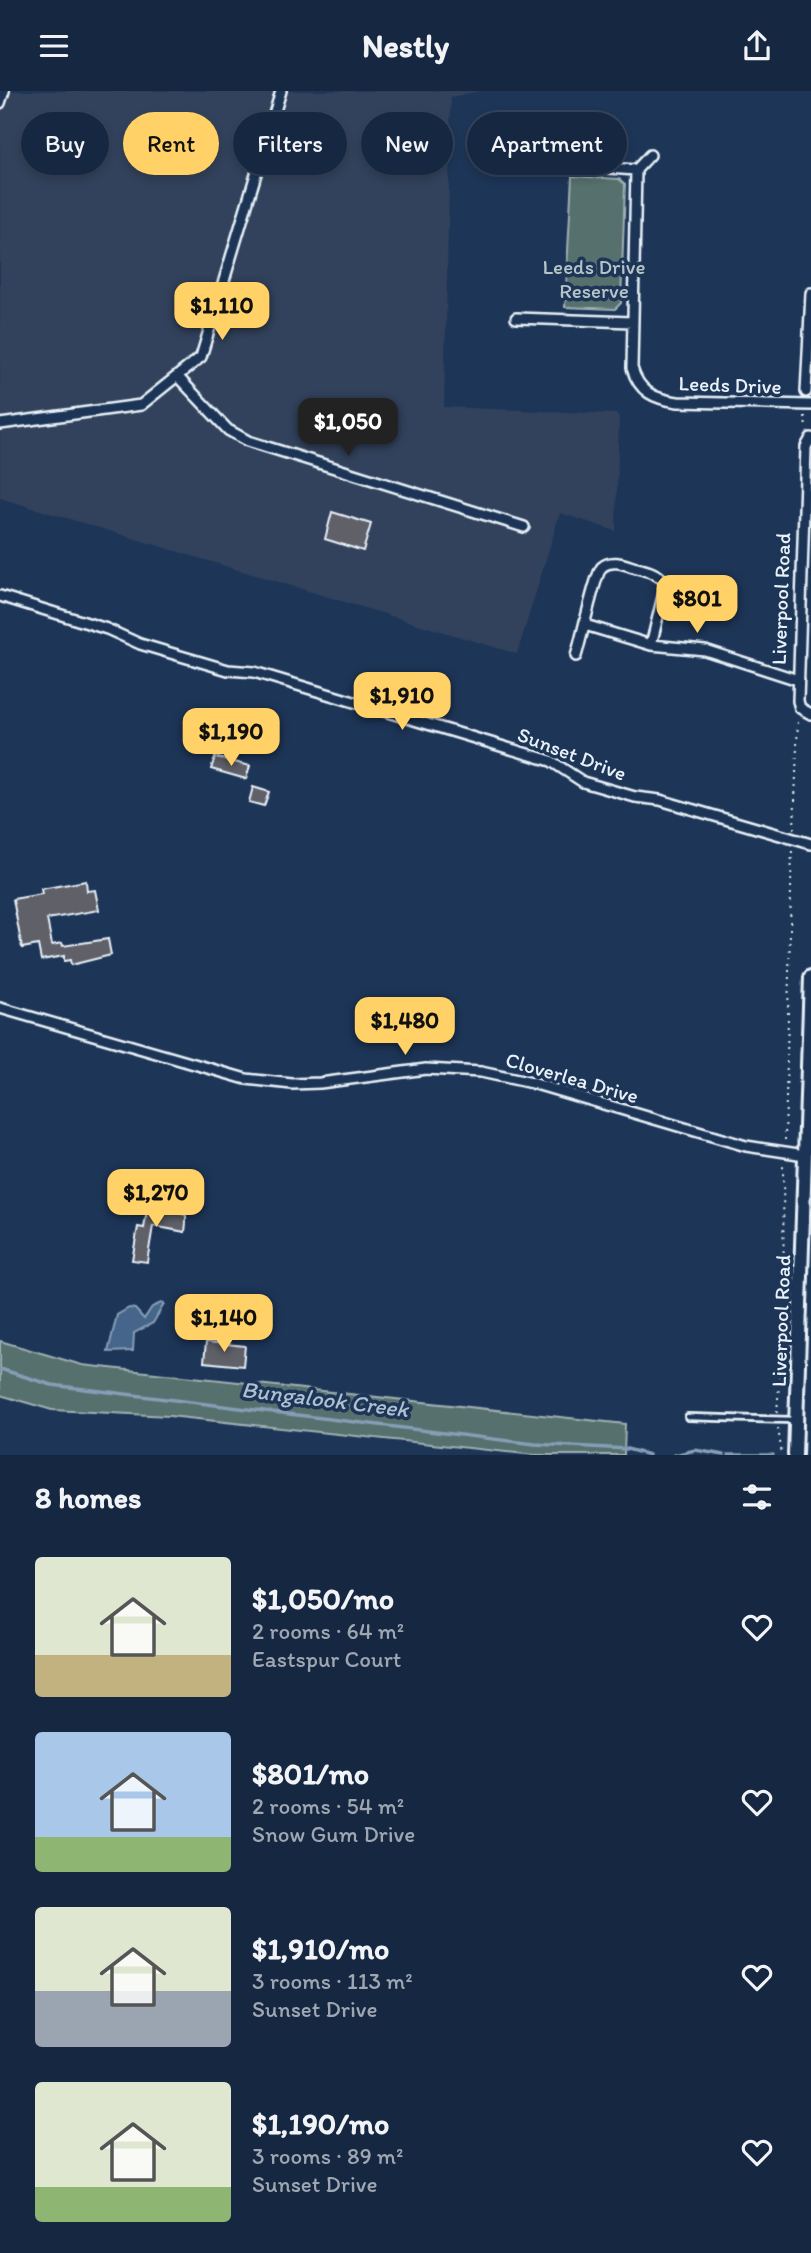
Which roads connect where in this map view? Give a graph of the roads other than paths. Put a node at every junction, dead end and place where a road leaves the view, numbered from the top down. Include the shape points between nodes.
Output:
1 (4, 91) edge
2 (281, 91) edge
3 (0, 103) edge
4 (650, 155) dead end
5 (627, 169) edge
6 (636, 170) junction
7 (811, 293) edge
8 (516, 318) dead end
9 (632, 322) junction
10 (178, 377) junction
11 (806, 393) dead end
12 (811, 405) edge
13 (0, 424) edge
14 (811, 438) edge
15 (807, 515) edge
16 (524, 527) dead end
17 (0, 596) edge
18 (585, 625) junction
19 (651, 645) junction
20 (576, 656) dead end
21 (798, 680) junction
22 (811, 714) edge
23 (811, 843) edge
24 (811, 977) edge
25 (811, 997) edge
26 (0, 1008) edge
27 (805, 1155) junction
28 (811, 1413) edge
29 (688, 1417) dead end
30 (797, 1420) junction
31 (811, 1429) edge
32 (795, 1455) edge

1 - 3 street
2 - 10 street via 201,357
4 - 6 street
5 - 6 street
6 - 9 street, Leeds Drive
7 - 11 street
8 - 9 street
9 - 12 street, Leeds Drive via 634,378 659,400
10 - 13 street via 141,405
10 - 16 street via 229,430 248,441
14 - 15 street, Liverpool Road via 806,446
15 - 21 street, Liverpool Road
17 - 23 street, Sunset Drive via 140,644 228,670 254,672 551,761 583,782
18 - 19 street
18 - 19 street via 598,574 603,566 618,562 658,575 666,584
18 - 20 street
19 - 21 street via 705,650
21 - 22 street, Liverpool Road via 800,708
24 - 25 main road, Liverpool Road
25 - 27 main road, Liverpool Road
26 - 27 street, Cloverlea Drive via 223,1074 268,1082 320,1083 453,1068 508,1076 746,1146
27 - 30 main road, Liverpool Road
28 - 30 main road
29 - 30 lane
30 - 31 main road
30 - 32 main road, Liverpool Road

